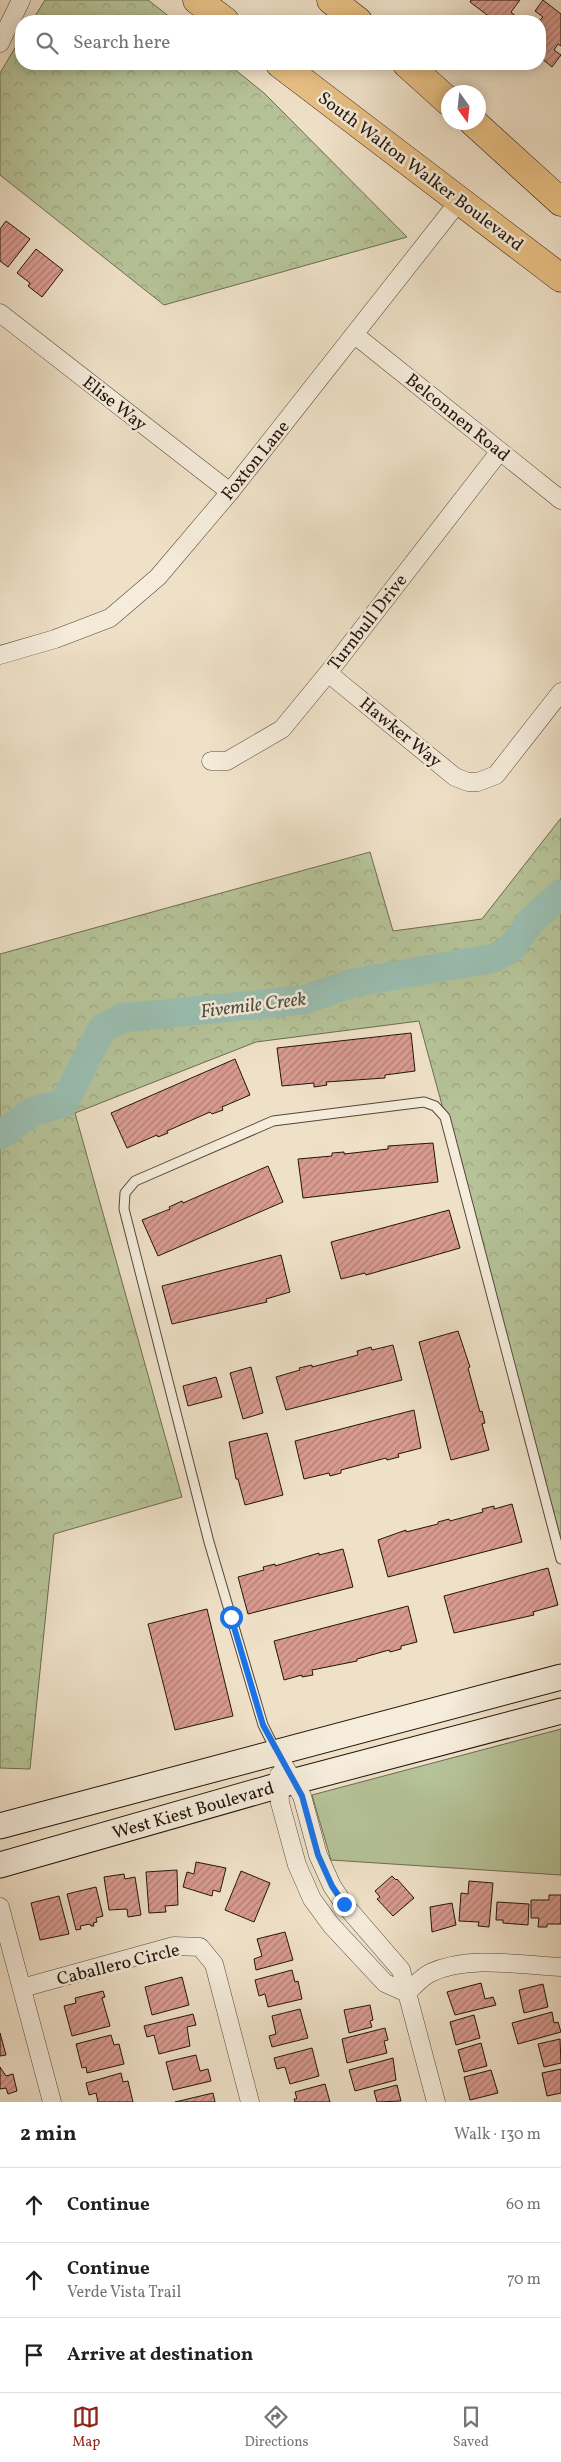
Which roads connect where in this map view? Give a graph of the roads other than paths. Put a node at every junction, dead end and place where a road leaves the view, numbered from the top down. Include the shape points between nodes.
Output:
1 (21, 0) edge
2 (196, 0) edge
3 (331, 0) edge
4 (216, 15) edge
5 (350, 15) edge
6 (0, 43) edge
7 (288, 70) edge
8 (414, 70) edge
9 (441, 95) edge
10 (482, 130) edge
11 (460, 200) junction
12 (561, 202) edge
13 (561, 278) edge
14 (0, 313) edge
15 (355, 335) junction
16 (500, 451) junction
17 (230, 492) junction
18 (561, 500) edge
19 (0, 655) edge
20 (328, 673) junction
21 (561, 692) edge
22 (211, 760) dead end
23 (561, 1559) edge
24 (561, 1677) edge
25 (561, 1711) edge
26 (276, 1752) junction
27 (286, 1783) junction
28 (0, 1826) edge
29 (0, 1866) edge
30 (0, 1907) edge
31 (561, 1967) edge
32 (22, 1988) junction
33 (407, 1993) junction
34 (52, 2102) edge
35 (250, 2102) edge
36 (436, 2102) edge

1 - 6 street
2 - 4 main road
3 - 5 main road
7 - 11 main road, South Walton Walker Boulevard
8 - 9 main road
10 - 12 main road
11 - 13 main road, South Walton Walker Boulevard
11 - 15 street, Foxton Lane
14 - 17 street, Elise Way
15 - 16 street, Belconnen Road
15 - 17 street, Foxton Lane
16 - 18 street, Belconnen Road
16 - 20 street, Turnbull Drive
17 - 19 street, Foxton Lane via 158,577 110,618
20 - 21 street, Hawker Way via 455,777 468,782 496,775
20 - 22 street, Turnbull Drive via 282,729 227,760
23 - 26 lane via 445,1117 435,1106 424,1102 273,1121 135,1181 125,1193 124,1208 209,1542 263,1725
24 - 26 main road, West Kiest Boulevard
25 - 27 main road, West Kiest Boulevard
26 - 27 street
26 - 28 main road, West Kiest Boulevard
27 - 29 main road, West Kiest Boulevard
27 - 33 street via 302,1796 318,1855 332,1886 401,1970
27 - 33 street via 280,1803 298,1865 312,1899 331,1925 386,1983
30 - 32 street
31 - 33 street via 456,1965 429,1973
32 - 34 street
32 - 35 street, Caballero Circle via 174,1946 200,1947 214,1964
33 - 36 street

